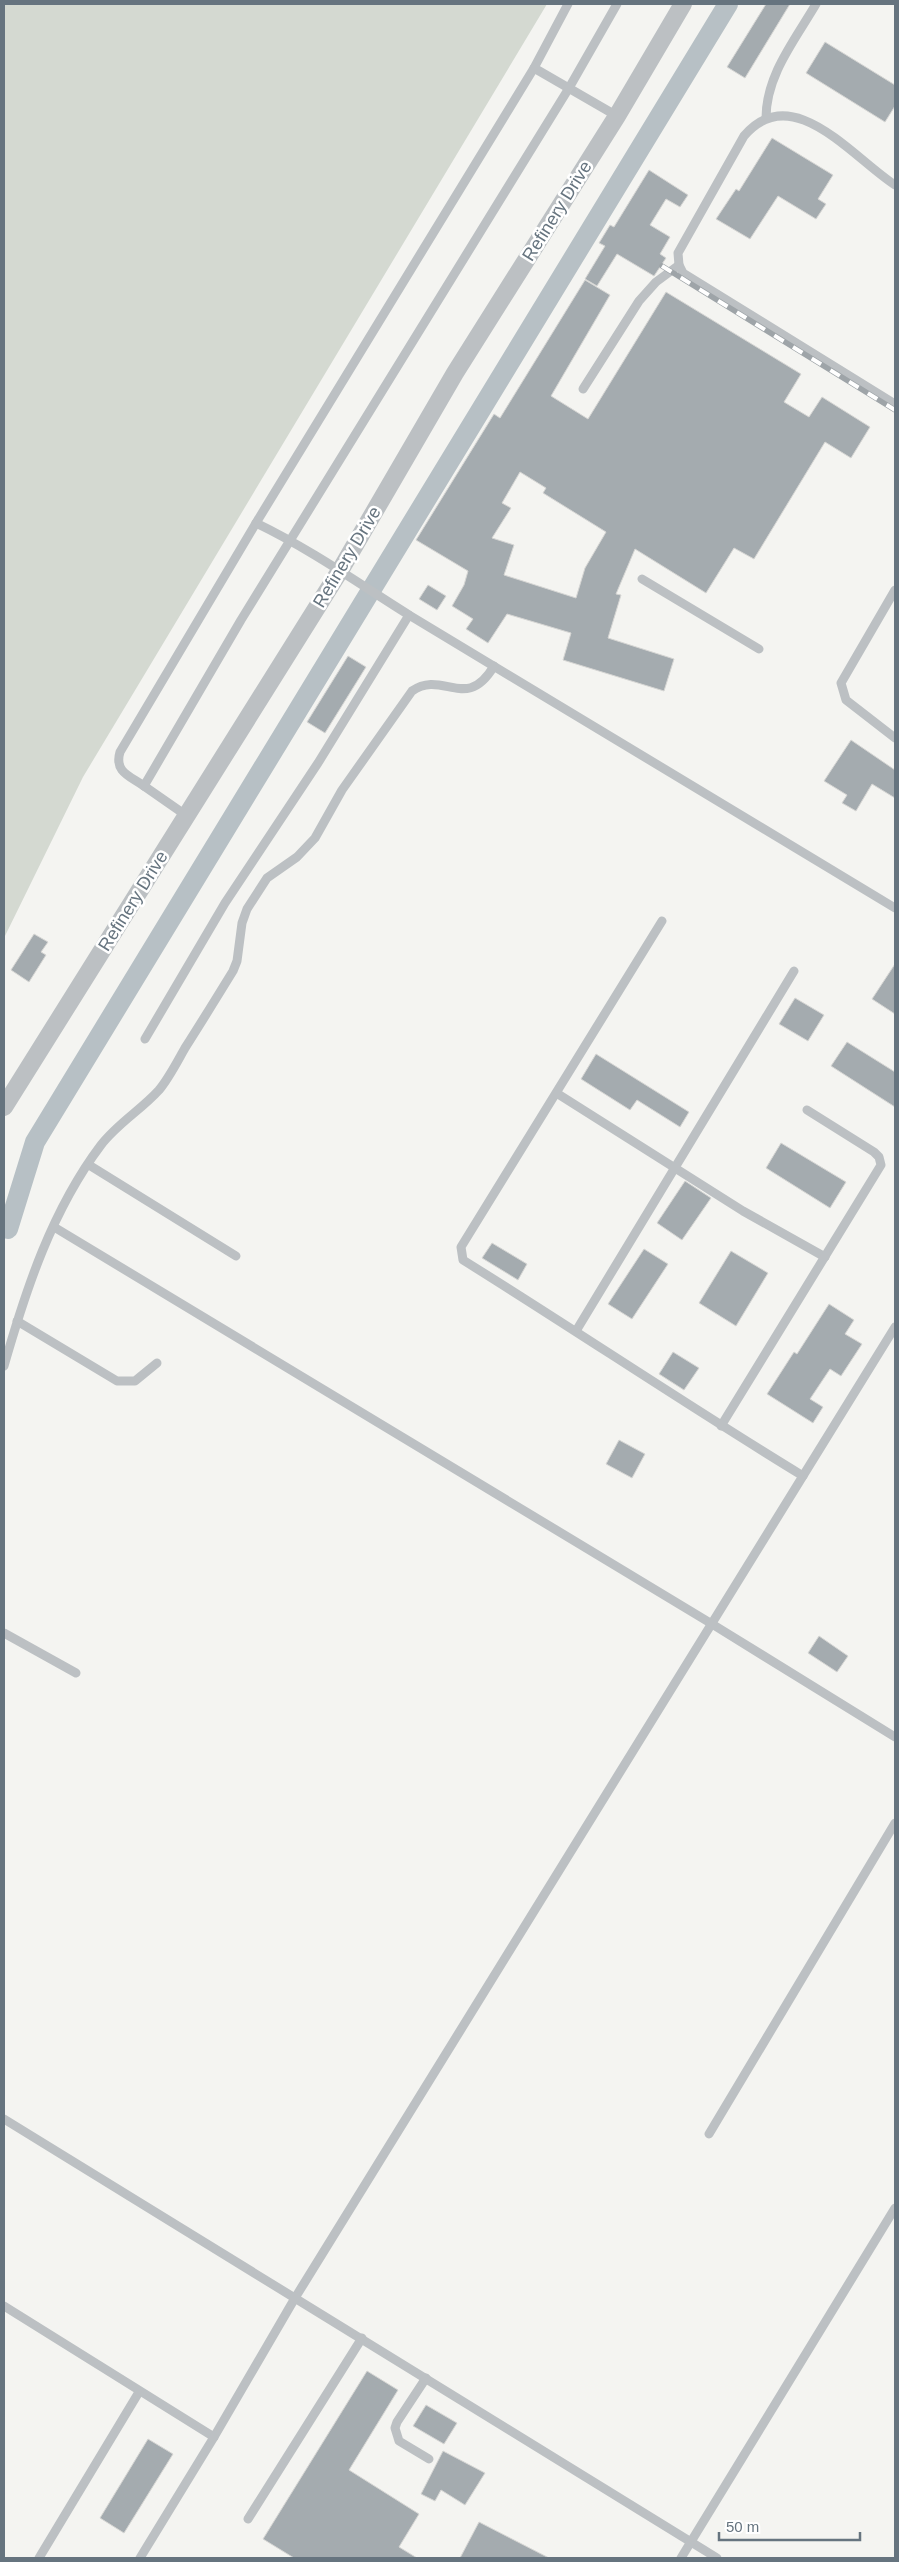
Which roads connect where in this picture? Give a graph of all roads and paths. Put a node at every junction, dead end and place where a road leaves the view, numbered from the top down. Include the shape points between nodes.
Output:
1 (568, 4) edge
2 (617, 4) edge
3 (683, 4) edge
4 (816, 4) edge
5 (534, 68) junction
6 (569, 88) junction
7 (616, 116) junction
8 (766, 118) junction
9 (895, 185) edge
10 (679, 265) junction
11 (583, 389) dead end
12 (895, 404) edge
13 (256, 523) junction
14 (292, 540) junction
15 (347, 574) junction
16 (642, 579) dead end
17 (895, 590) edge
18 (408, 615) junction
19 (759, 649) dead end
20 (494, 666) junction
21 (895, 738) edge
22 (144, 786) junction
23 (187, 816) junction
24 (895, 908) edge
25 (662, 920) dead end
26 (794, 971) dead end
27 (145, 1039) dead end
28 (558, 1094) junction
29 (4, 1107) edge
30 (808, 1110) dead end
31 (89, 1165) junction
32 (675, 1168) junction
33 (54, 1227) junction
34 (236, 1256) dead end
35 (825, 1257) junction
36 (17, 1321) junction
37 (895, 1327) edge
38 (576, 1331) junction
39 (157, 1363) dead end
40 (4, 1366) edge
41 (721, 1426) junction
42 (803, 1476) junction
43 (712, 1624) junction
44 (4, 1633) edge
45 (76, 1673) dead end
46 (895, 1737) edge
47 (895, 1824) edge
48 (4, 2119) edge
49 (709, 2134) dead end
50 (895, 2208) edge
51 (295, 2298) junction
52 (4, 2306) edge
53 (362, 2338) junction
54 (426, 2378) junction
55 (139, 2392) junction
56 (214, 2437) junction
57 (429, 2459) dead end
58 (248, 2519) dead end
59 (690, 2541) junction
60 (39, 2558) edge
61 (140, 2558) edge
62 (681, 2558) edge
63 (717, 2558) edge

1 - 5 lane
2 - 6 lane
3 - 7 street, Refinery Drive
4 - 8 lane via 773,78
5 - 6 lane
5 - 13 lane
6 - 7 lane
6 - 14 lane
7 - 15 street, Refinery Drive via 455,373
8 - 9 lane via 778,114 791,115 808,122 829,134
8 - 10 lane via 744,136 682,243 678,253
10 - 11 lane via 656,282 639,301
10 - 12 lane via 694,280
13 - 14 lane
13 - 22 lane via 120,752 119,768
14 - 15 lane
14 - 22 lane
15 - 18 lane
15 - 23 street, Refinery Drive
16 - 19 lane
17 - 21 lane via 841,683 846,700
18 - 20 lane
18 - 27 lane via 318,763 225,903
20 - 24 lane
20 - 31 lane via 479,686 461,689 424,685 412,691 401,704 342,790 315,838 297,857 268,878 247,909 242,923 238,961 159,1090 117,1126
22 - 23 lane
23 - 29 street, Refinery Drive
25 - 28 lane
26 - 32 lane
28 - 32 lane
28 - 38 lane via 460,1252 463,1260
30 - 35 lane via 874,1152 880,1161 877,1173
31 - 33 lane
31 - 34 lane
32 - 35 lane
32 - 38 lane
33 - 36 lane via 41,1253
33 - 43 lane
35 - 41 lane
36 - 39 lane via 117,1381 135,1380
36 - 40 lane
37 - 42 lane
38 - 41 lane
41 - 42 lane
42 - 43 lane
43 - 46 lane
43 - 51 lane
44 - 45 lane
47 - 49 lane
48 - 51 lane
50 - 59 lane
51 - 53 lane
51 - 56 lane
52 - 55 lane
53 - 54 lane
53 - 58 lane
54 - 57 lane via 395,2428 399,2440
54 - 59 lane
55 - 56 lane
55 - 60 lane
56 - 61 lane
59 - 62 lane
59 - 63 lane

